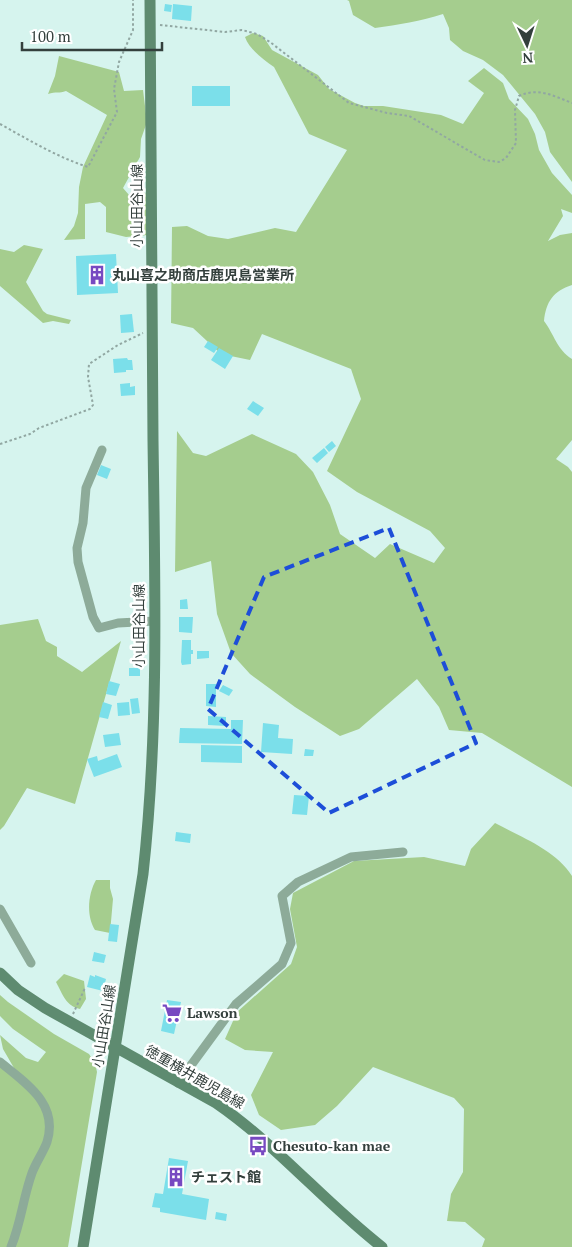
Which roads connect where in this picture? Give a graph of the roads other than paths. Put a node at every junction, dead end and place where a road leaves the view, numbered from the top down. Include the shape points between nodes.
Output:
1 (150, 0) edge
2 (102, 450) dead end
3 (155, 621) junction
4 (404, 852) dead end
5 (0, 909) edge
6 (31, 963) dead end
7 (0, 973) edge
8 (116, 1048) junction
9 (0, 1062) edge
10 (178, 1083) junction
11 (11, 1247) edge
12 (83, 1247) edge
13 (382, 1247) edge

1 - 3 main road, 小山田谷山線
2 - 3 street via 86,488 77,548 93,617 99,628 118,623
3 - 8 main road, 小山田谷山線 via 149,817
4 - 10 street via 351,857 298,882 282,896 291,943 282,964 236,1004
5 - 6 street
7 - 8 main road, 徳重横井鹿児島線 via 18,990
8 - 10 main road, 徳重横井鹿児島線
8 - 12 main road, 小山田谷山線
9 - 11 street via 42,1100 49,1131 32,1173
10 - 13 main road, 徳重横井鹿児島線 via 216,1103 262,1138

